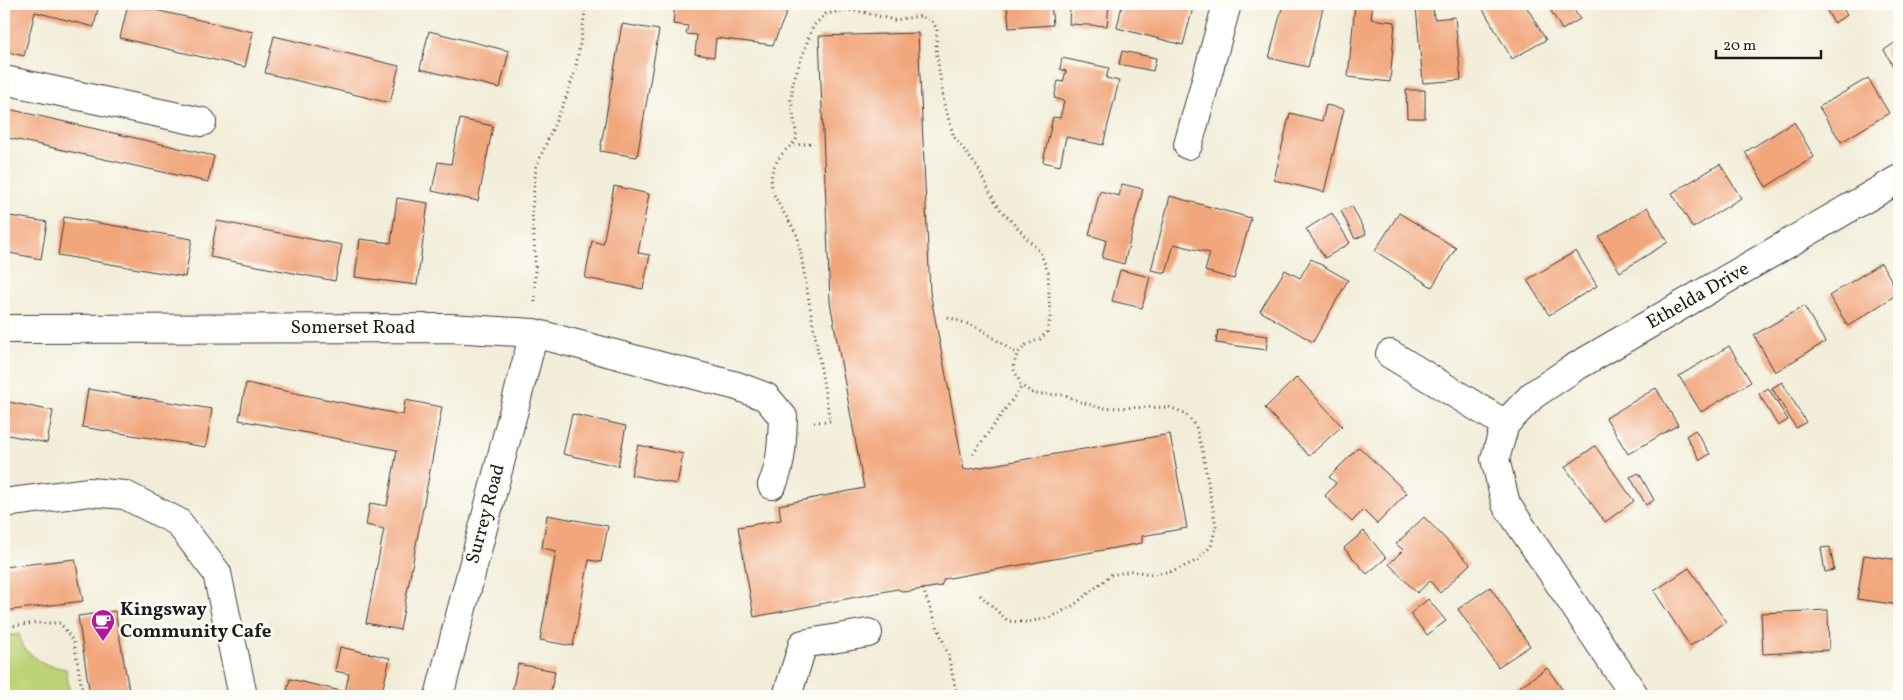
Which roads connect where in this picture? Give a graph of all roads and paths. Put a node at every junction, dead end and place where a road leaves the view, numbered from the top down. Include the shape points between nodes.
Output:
1 (586, 4) edge
2 (1227, 4) edge
3 (4, 80) edge
4 (202, 122) dead end
5 (814, 143) dead end
6 (793, 145) junction
7 (1188, 145) dead end
8 (1899, 179) edge
9 (948, 318) dead end
10 (4, 329) edge
11 (534, 333) junction
12 (1017, 354) junction
13 (1390, 354) dead end
14 (1022, 386) junction
15 (810, 420) dead end
16 (1505, 424) junction
17 (973, 454) dead end
18 (772, 485) dead end
19 (4, 502) edge
20 (923, 589) dead end
21 (980, 595) dead end
22 (4, 627) edge
23 (868, 633) dead end
24 (83, 696) edge
25 (243, 696) edge
26 (439, 696) edge
27 (786, 696) edge
28 (957, 696) edge
29 (1635, 696) edge

1 - 11 path via 575,71 536,168 532,211
2 - 7 street
3 - 4 street
5 - 6 path
6 - 12 path via 798,138 791,100 793,82 813,26 826,14 846,10 894,20 921,16 932,21 937,29 936,48 944,104 954,137 978,168 1000,209 1040,252 1048,272 1050,310 1047,332
6 - 15 path via 782,154 773,169 771,182 775,200 798,238 830,421
8 - 16 street, Ethelda Drive via 1572,370 1533,395
9 - 12 path via 979,328
10 - 11 street, Somerset Road via 450,328
11 - 18 street, Somerset Road via 737,386 766,397 783,417 782,446
11 - 26 street, Surrey Road
12 - 14 path via 1013,368
13 - 16 street
14 - 17 path
14 - 21 path via 1034,394 1065,395 1101,408 1169,408 1185,413 1196,427 1216,526 1211,546 1198,560 1174,572 1152,574 1131,571 1111,575 1074,605 1049,618 1008,621
16 - 29 street, Ethelda Drive via 1495,458 1506,504
19 - 25 street via 89,492 125,495 178,522 217,573
20 - 28 path via 948,654
22 - 24 path via 60,624 74,642
23 - 27 street via 803,644

